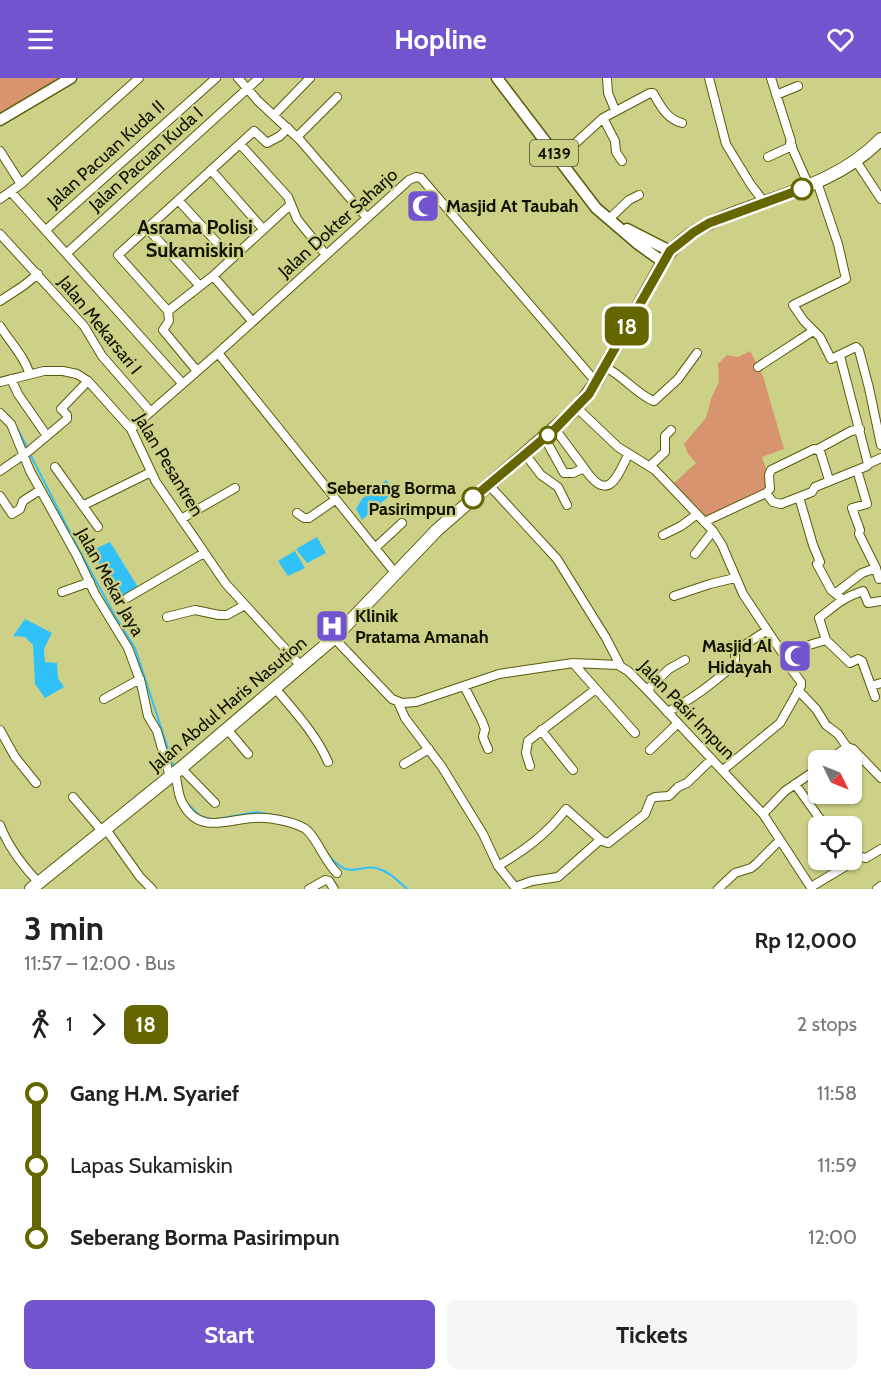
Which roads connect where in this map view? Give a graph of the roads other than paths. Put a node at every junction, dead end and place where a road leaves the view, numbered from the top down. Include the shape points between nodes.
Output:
1 (71, 78) edge
2 (139, 78) edge
3 (216, 78) edge
4 (238, 78) edge
5 (259, 78) edge
6 (310, 78) edge
7 (497, 78) edge
8 (608, 78) edge
9 (709, 78) edge
10 (771, 78) edge
11 (798, 86) dead end
12 (248, 89) junction
13 (776, 95) junction
14 (337, 97) dead end
15 (615, 110) junction
16 (274, 115) junction
17 (603, 118) junction
18 (0, 120) edge
19 (682, 123) dead end
20 (721, 126) junction
21 (288, 128) junction
22 (297, 137) junction
23 (881, 139) edge
24 (240, 144) junction
25 (792, 146) junction
26 (0, 150) edge
27 (768, 157) dead end
28 (558, 159) junction
29 (622, 161) dead end
30 (856, 161) junction
31 (211, 170) junction
32 (21, 184) junction
33 (813, 184) junction
34 (11, 192) junction
35 (639, 195) dead end
36 (761, 198) junction
37 (0, 199) edge
38 (178, 200) junction
39 (881, 200) edge
40 (290, 205) junction
41 (367, 218) junction
42 (613, 222) junction
43 (147, 228) junction
44 (263, 229) junction
45 (46, 230) junction
46 (0, 234) edge
47 (670, 251) junction
48 (68, 253) junction
49 (326, 255) junction
50 (231, 258) junction
51 (663, 262) junction
52 (38, 274) junction
53 (213, 276) junction
54 (199, 285) junction
55 (0, 301) edge
56 (168, 310) junction
57 (252, 321) junction
58 (0, 326) edge
59 (813, 332) junction
60 (218, 353) junction
61 (697, 353) dead end
62 (840, 356) junction
63 (605, 367) junction
64 (758, 367) dead end
65 (197, 371) junction
66 (28, 373) junction
67 (11, 379) junction
68 (88, 381) junction
69 (0, 382) edge
70 (596, 382) junction
71 (182, 383) junction
72 (577, 408) junction
73 (150, 411) junction
74 (0, 413) edge
75 (131, 429) junction
76 (555, 429) junction
77 (860, 429) junction
78 (671, 430) dead end
79 (47, 436) junction
80 (544, 438) junction
81 (881, 445) edge
82 (818, 449) junction
83 (26, 453) junction
84 (525, 454) junction
85 (881, 458) edge
86 (626, 459) dead end
87 (868, 464) junction
88 (650, 466) junction
89 (55, 467) dead end
90 (584, 468) junction
91 (857, 470) junction
92 (0, 471) edge
93 (151, 472) junction
94 (829, 480) junction
95 (488, 484) junction
96 (235, 488) dead end
97 (40, 490) junction
98 (766, 493) junction
99 (0, 495) edge
100 (799, 497) junction
101 (335, 500) junction
102 (84, 505) junction
103 (567, 505) dead end
104 (297, 513) dead end
105 (696, 515) junction
106 (181, 519) junction
107 (704, 522) junction
108 (402, 523) dead end
109 (99, 527) dead end
110 (713, 531) junction
111 (663, 535) dead end
112 (375, 548) junction
113 (204, 553) junction
114 (695, 554) dead end
115 (876, 568) junction
116 (396, 574) junction
117 (735, 578) junction
118 (879, 579) dead end
119 (90, 582) junction
120 (62, 592) dead end
121 (674, 596) dead end
122 (839, 596) junction
123 (127, 598) dead end
124 (881, 601) edge
125 (245, 605) junction
126 (167, 617) dead end
127 (766, 631) junction
128 (334, 638) junction
129 (826, 640) junction
130 (799, 648) tunnel mouth
131 (685, 660) dead end
132 (573, 663) junction
133 (620, 665) junction
134 (301, 666) junction
135 (140, 679) junction
136 (881, 683) edge
137 (464, 686) junction
138 (871, 686) junction
139 (275, 688) junction
140 (596, 689) junction
141 (647, 690) junction
142 (798, 690) junction
143 (875, 697) dead end
144 (104, 699) dead end
145 (398, 702) junction
146 (667, 712) junction
147 (677, 724) junction
148 (227, 729) junction
149 (0, 730) edge
150 (541, 730) junction
151 (635, 733) dead end
152 (846, 747) junction
153 (429, 749) junction
154 (488, 749) dead end
155 (650, 750) dead end
156 (842, 750) edge
157 (248, 754) dead end
158 (712, 759) junction
159 (328, 762) dead end
160 (404, 764) dead end
161 (530, 766) dead end
162 (573, 770) dead end
163 (723, 770) junction
164 (176, 772) junction
165 (808, 775) edge
166 (881, 778) edge
167 (36, 783) dead end
168 (795, 784) junction
169 (73, 797) dead end
170 (215, 803) dead end
171 (763, 814) junction
172 (818, 816) edge
173 (0, 825) edge
174 (104, 830) junction
175 (601, 840) junction
176 (780, 840) junction
177 (881, 849) edge
178 (498, 866) junction
179 (337, 873) dead end
180 (881, 886) edge
181 (34, 887) edge
182 (812, 888) edge
183 (152, 889) edge
184 (309, 889) edge
185 (334, 889) edge
186 (718, 889) edge
187 (877, 889) edge

1 - 18 main road
2 - 32 street
3 - 45 street, Jalan Pacuan Kuda II
4 - 12 street
5 - 12 street, Jalan Pacuan Kuda I
6 - 16 street
7 - 28 main road, 4139
8 - 15 street via 608,93
9 - 20 street
10 - 13 street
11 - 13 street
12 - 16 street
12 - 48 street, Jalan Pacuan Kuda I
13 - 25 street
14 - 22 street
15 - 17 street
15 - 19 street via 652,93 664,112
16 - 21 street
17 - 28 street
17 - 29 street
20 - 36 street
20 - 36 street via 726,144
21 - 22 street
21 - 24 street via 267,143 254,131
22 - 41 street
23 - 30 highway, Jalan Abdul Haris Nasution
24 - 31 street
24 - 40 street via 288,197
25 - 27 street
25 - 33 street
26 - 32 street
28 - 42 main road, 4139 via 590,201
30 - 33 highway, Jalan Abdul Haris Nasution
30 - 39 street
31 - 38 street
31 - 44 street
32 - 34 street
33 - 36 highway, Jalan Abdul Haris Nasution
33 - 59 street via 847,277 793,305
34 - 37 street
34 - 45 street
35 - 42 street via 620,207
36 - 47 highway, Jalan Abdul Haris Nasution via 709,223
38 - 43 street
38 - 50 street
40 - 44 street
40 - 49 street
41 - 49 street, Jalan Dokter Saharjo
41 - 70 street, Jalan Dokter Saharjo via 409,180 421,178
42 - 47 main road, 4139
42 - 51 main road, 4139
43 - 54 street
43 - 56 street via 118,255
44 - 50 street
45 - 48 street
46 - 52 street, Jalan Mekarsari I
47 - 51 highway, Jalan Abdul Haris Nasution
48 - 71 street
49 - 57 street, Jalan Dokter Saharjo
50 - 53 street
51 - 63 highway, Jalan Abdul Haris Nasution
52 - 55 street
52 - 73 street, Jalan Mekarsari I
53 - 54 street
53 - 57 street
54 - 56 street
56 - 65 street via 169,321 163,330
57 - 60 street, Jalan Dokter Saharjo
58 - 66 street via 25,360
59 - 62 street via 831,359
59 - 64 street
60 - 65 street, Jalan Dokter Saharjo
60 - 101 street
61 - 63 street via 678,379 654,401
62 - 77 street
62 - 81 street via 856,347 859,350
63 - 70 highway, Jalan Abdul Haris Nasution
65 - 71 street, Jalan Dokter Saharjo
66 - 67 street, Jalan Pesantren
66 - 68 street, Jalan Pesantren via 63,371
67 - 69 street, Jalan Pesantren
67 - 79 street
68 - 75 street, Jalan Pesantren
68 - 79 street via 61,409 67,419
70 - 72 highway, Jalan Abdul Haris Nasution
71 - 73 street, Jalan Dokter Saharjo
72 - 76 highway, Jalan Abdul Haris Nasution
72 - 88 street via 618,447
73 - 75 street, Jalan Dokter Saharjo
74 - 83 street, Jalan Mekar Jaya via 11,424
75 - 93 street, Jalan Pesantren
76 - 80 highway, Jalan Abdul Haris Nasution
76 - 90 street
77 - 82 street
77 - 87 street
78 - 88 street via 665,436 665,452
79 - 83 street
80 - 84 highway, Jalan Abdul Haris Nasution
80 - 90 street via 564,473
82 - 94 street
82 - 98 street via 771,470 770,489
83 - 92 street
83 - 97 street, Jalan Mekar Jaya
84 - 95 highway, Jalan Abdul Haris Nasution
84 - 103 street via 541,475 558,488
85 - 87 street
86 - 90 street via 616,480 607,486 598,484
87 - 91 street
88 - 105 street
89 - 102 street
91 - 94 street
91 - 115 street via 867,504 852,508 859,534
93 - 102 street
93 - 106 street, Jalan Pesantren
94 - 100 street
95 - 116 highway, Jalan Abdul Haris Nasution
95 - 133 street via 557,559
96 - 106 street
97 - 99 street via 12,514
97 - 119 street, Jalan Mekar Jaya
98 - 100 street via 776,504
98 - 107 street
100 - 122 street via 820,562 817,564 827,585
101 - 104 street via 309,518
101 - 112 street
102 - 109 street
105 - 107 street
105 - 111 street
106 - 113 street, Jalan Pesantren
107 - 110 street
108 - 112 street
110 - 114 street
110 - 117 street
112 - 116 street
113 - 123 street
113 - 125 street, Jalan Pesantren
115 - 118 street
115 - 122 street via 862,573
116 - 128 highway, Jalan Abdul Haris Nasution
117 - 121 street
117 - 127 street
119 - 120 street
119 - 135 street, Jalan Mekar Jaya via 128,648
122 - 124 street via 863,591 868,603
122 - 129 street via 819,618
125 - 126 street via 227,615 195,610
125 - 134 street, Jalan Pesantren
127 - 142 street via 785,653 801,682
127 - 146 street via 737,650 735,664 712,685
128 - 134 highway, Jalan Abdul Haris Nasution
128 - 145 street
129 - 130 street
129 - 138 street via 850,663 858,659 862,662
131 - 141 street
132 - 133 street, Jalan Pasir Impun
132 - 137 street, Jalan Pasir Impun via 499,674
132 - 140 street
133 - 141 street, Jalan Pasir Impun
134 - 139 highway, Jalan Abdul Haris Nasution
135 - 144 street
135 - 164 street, Jalan Mekar Jaya via 148,716
136 - 138 street
137 - 145 street, Jalan Pasir Impun via 416,702
137 - 154 street via 482,721
138 - 143 street
139 - 148 highway, Jalan Abdul Haris Nasution
139 - 159 street via 305,723
140 - 150 street
140 - 151 street
141 - 146 street, Jalan Pasir Impun
142 - 152 street
142 - 163 street via 780,723
145 - 153 street
146 - 147 street, Jalan Pasir Impun
147 - 155 street
147 - 158 street, Jalan Pasir Impun
148 - 157 street
148 - 164 highway, Jalan Abdul Haris Nasution
149 - 167 street
150 - 161 street via 525,747
150 - 162 street
152 - 156 street
152 - 166 street via 853,749
153 - 160 street
153 - 178 street via 483,834
158 - 163 street, Jalan Pasir Impun
158 - 175 street via 669,796 651,799 645,814 612,840
163 - 171 street, Jalan Pasir Impun
164 - 170 street
164 - 174 highway, Jalan Abdul Haris Nasution
164 - 179 street, Jalan Mekar Jaya via 185,808 202,822 219,824 257,817 304,828
165 - 168 street
168 - 171 street
168 - 172 street
169 - 174 street
171 - 176 street, Jalan Pasir Impun
173 - 181 street
174 - 181 highway, Jalan Abdul Haris Nasution
174 - 183 street
175 - 178 street via 556,878 515,887
175 - 178 street via 566,809 540,838
176 - 182 street, Jalan Pasir Impun
176 - 186 street via 751,868 735,873
177 - 182 street via 851,862
180 - 187 street
184 - 185 street via 325,880

